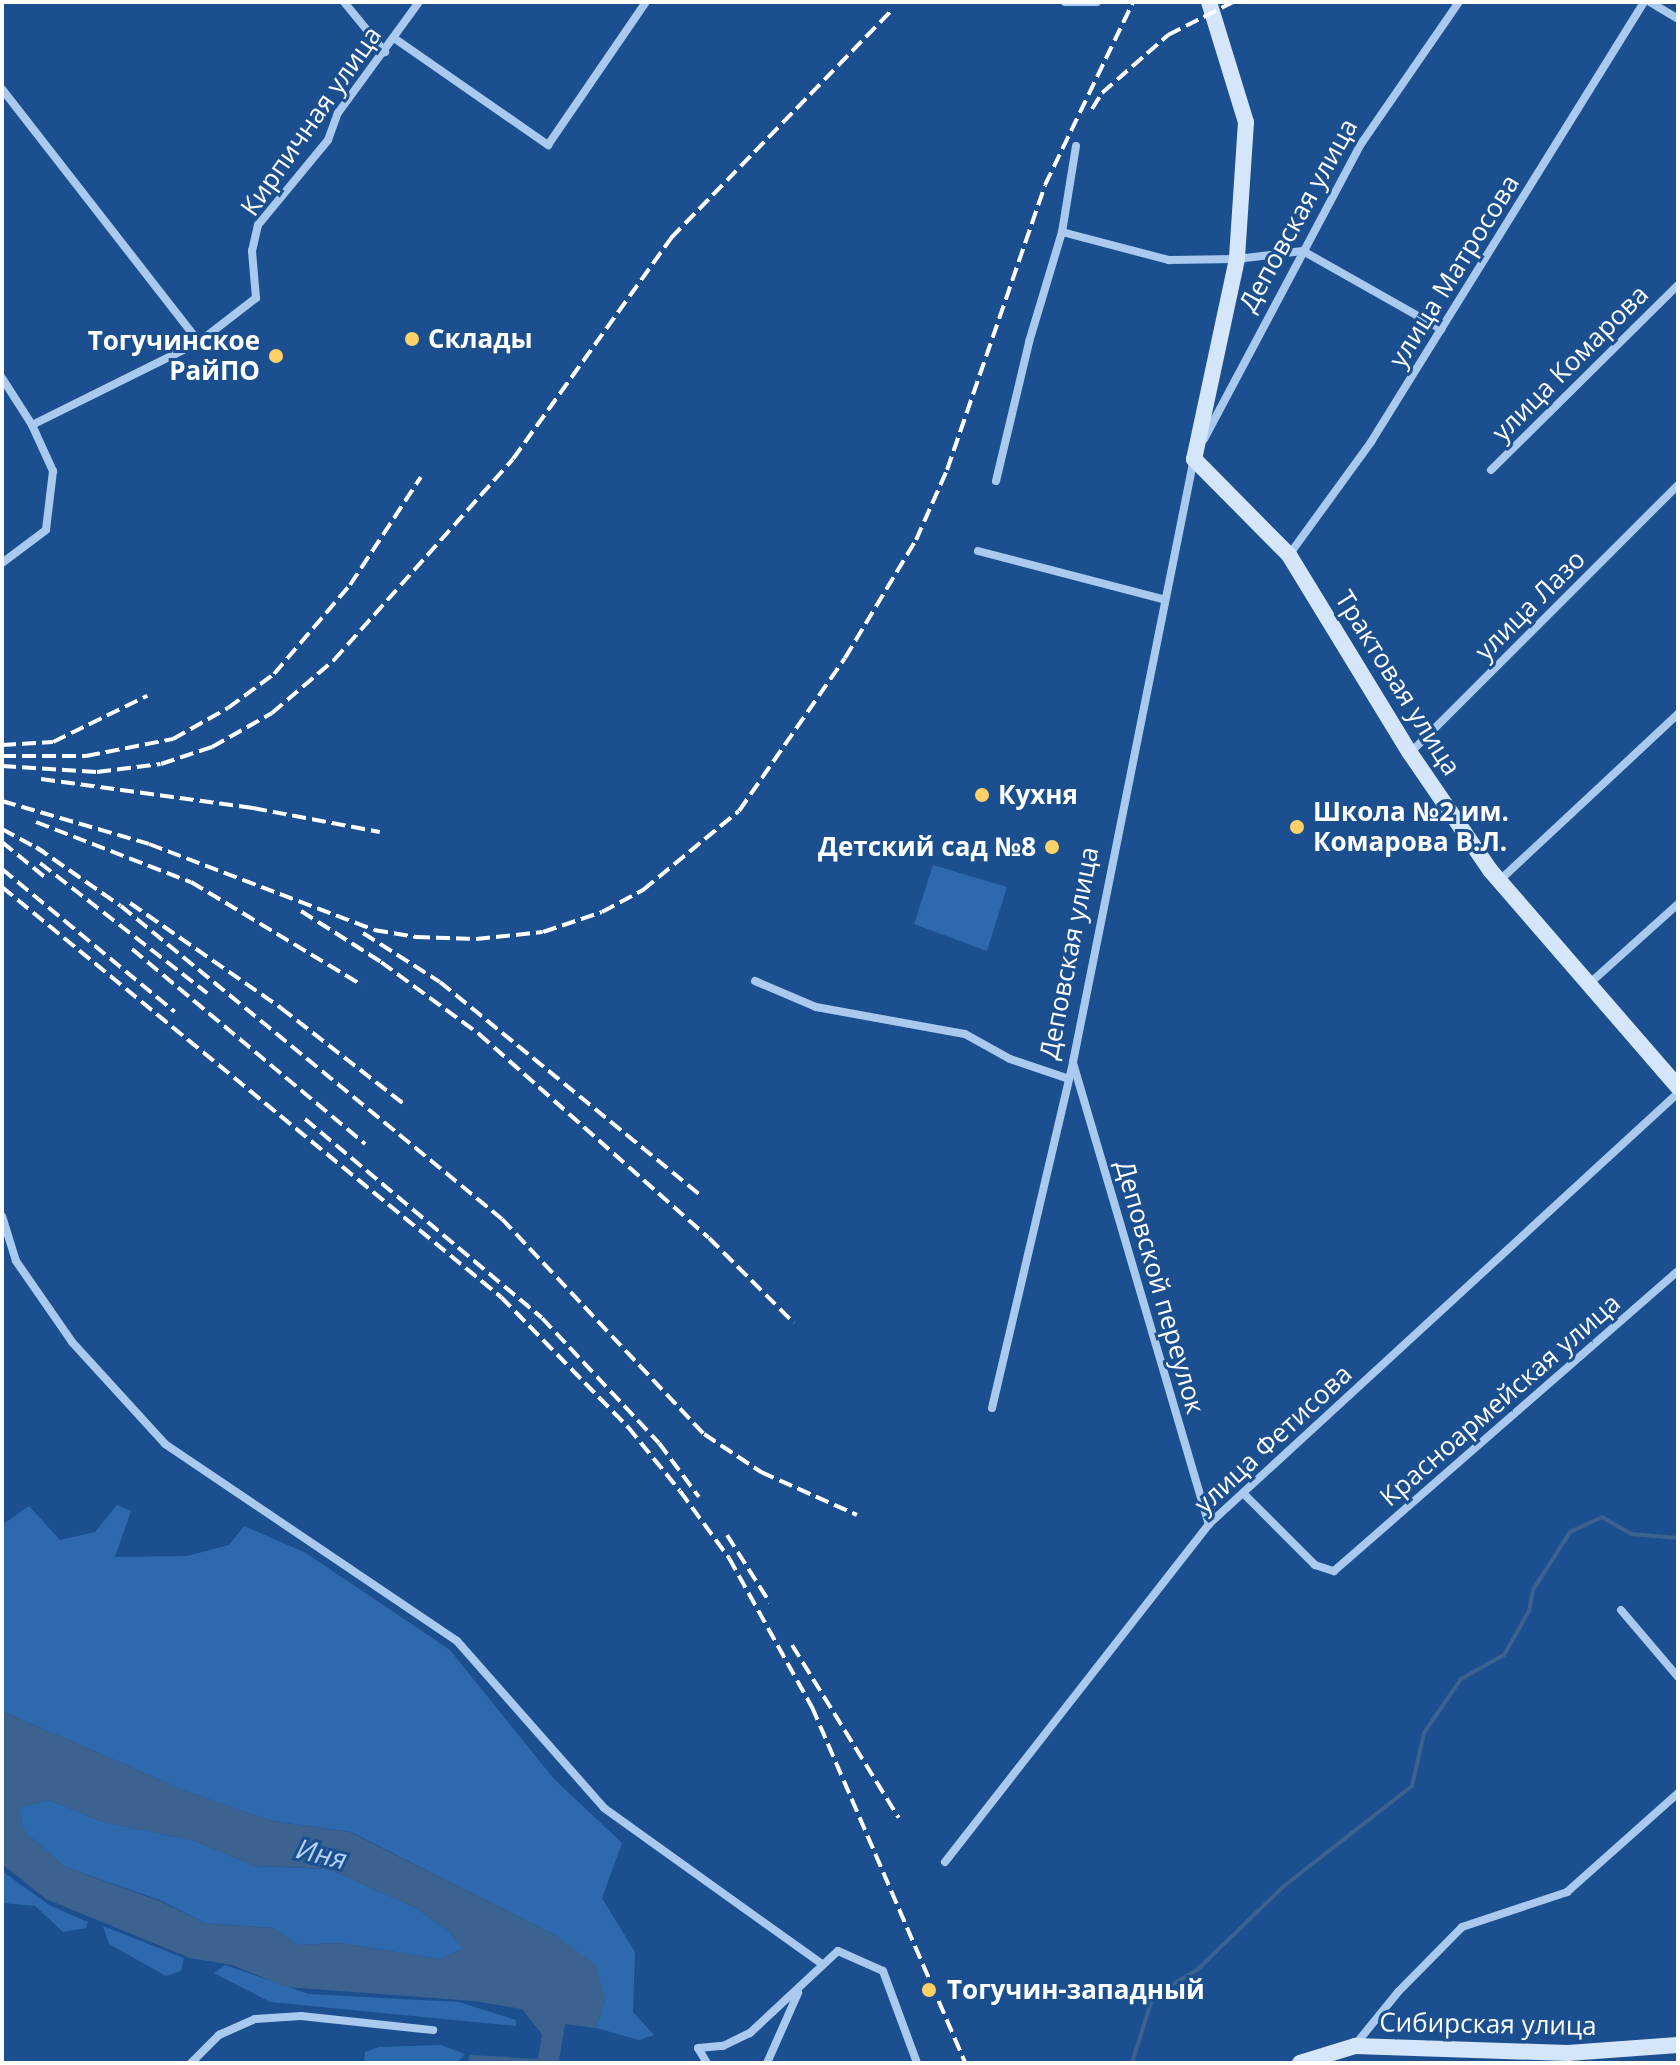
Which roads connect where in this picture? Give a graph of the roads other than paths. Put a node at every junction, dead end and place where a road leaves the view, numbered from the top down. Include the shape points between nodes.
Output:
1 (344, 2) edge
2 (419, 2) edge
3 (646, 2) edge
4 (1065, 2) edge
5 (1097, 2) edge
6 (1209, 2) edge
7 (1459, 2) edge
8 (1644, 2) edge
9 (1650, 2) edge
10 (1678, 19) edge
11 (394, 38) junction
12 (385, 52) junction
13 (2, 89) edge
14 (1076, 146) dead end
15 (1062, 232) junction
16 (1303, 251) junction
17 (1237, 259) junction
18 (1678, 285) edge
19 (1441, 329) junction
20 (199, 342) junction
21 (2, 378) edge
22 (32, 425) junction
23 (1194, 459) junction
24 (1491, 470) dead end
25 (996, 481) dead end
26 (1678, 485) edge
27 (978, 551) dead end
28 (1289, 555) junction
29 (2, 563) edge
30 (1162, 599) junction
31 (1678, 714) edge
32 (1410, 753) junction
33 (1500, 880) junction
34 (1678, 904) edge
35 (755, 981) dead end
36 (1590, 983) junction
37 (1073, 1062) junction
38 (1069, 1079) junction
39 (1678, 1090) edge
40 (2, 1216) edge
41 (1678, 1271) edge
42 (992, 1408) dead end
43 (1243, 1493) junction
44 (1209, 1524) junction
45 (1621, 1610) dead end
46 (1678, 1677) edge
47 (1678, 1793) edge
48 (945, 1862) dead end
49 (823, 1965) junction
50 (807, 1979) junction
51 (433, 2030) dead end
52 (1678, 2045) edge
53 (1355, 2046) junction
54 (191, 2063) edge
55 (707, 2063) edge
56 (767, 2063) edge
57 (917, 2063) edge
58 (1300, 2063) edge

1 - 12 street
2 - 11 street, Кирпичная улица
3 - 11 street via 548,145
4 - 5 street
6 - 17 street, Деповская улица via 1246,122
7 - 16 street, Деповская улица via 1361,144
8 - 19 street, улица Матросова
9 - 10 street
11 - 12 street, Кирпичная улица
12 - 20 street, Кирпичная улица via 338,113 328,140 258,225 252,251 256,298
13 - 20 street
14 - 15 street
15 - 17 street via 1169,260
15 - 25 street
16 - 17 street
16 - 19 street
16 - 23 street, Деповская улица
17 - 23 street, Деповская улица
18 - 24 street, улица Комарова
19 - 28 street, улица Матросова via 1371,442
20 - 22 street, Кирпичная улица
21 - 22 street
22 - 29 street via 53,471 46,530
23 - 28 street, Трактовая улица
23 - 30 street, Деповская улица
26 - 32 street, улица Лазо
27 - 30 street
28 - 32 street, Трактовая улица
30 - 37 street, Деповская улица
31 - 33 street
32 - 33 street, Трактовая улица
33 - 36 street, Трактовая улица
34 - 36 street
35 - 38 street via 816,1007 965,1034 1010,1059
36 - 39 street, Трактовая улица
37 - 38 street, Деповская улица
37 - 44 street, Деповской переулок
38 - 42 street, Деповская улица
39 - 43 street, улица Фетисова
40 - 49 street via 16,1261 72,1342 165,1444 457,1641 604,1808
41 - 43 street, Красноармейская улица via 1334,1571 1315,1565
43 - 44 street, улица Фетисова
44 - 48 street, улица Фетисова
45 - 46 street
47 - 53 street via 1567,1892 1462,1927 1398,1992
49 - 50 street
49 - 57 street via 838,1951 847,1951 883,1971
50 - 55 street via 750,2033 723,2046 698,2048
50 - 56 street
51 - 54 street via 271,2016 219,2035
52 - 53 street, Сибирская улица via 1568,2053
53 - 58 street, Сибирская улица

